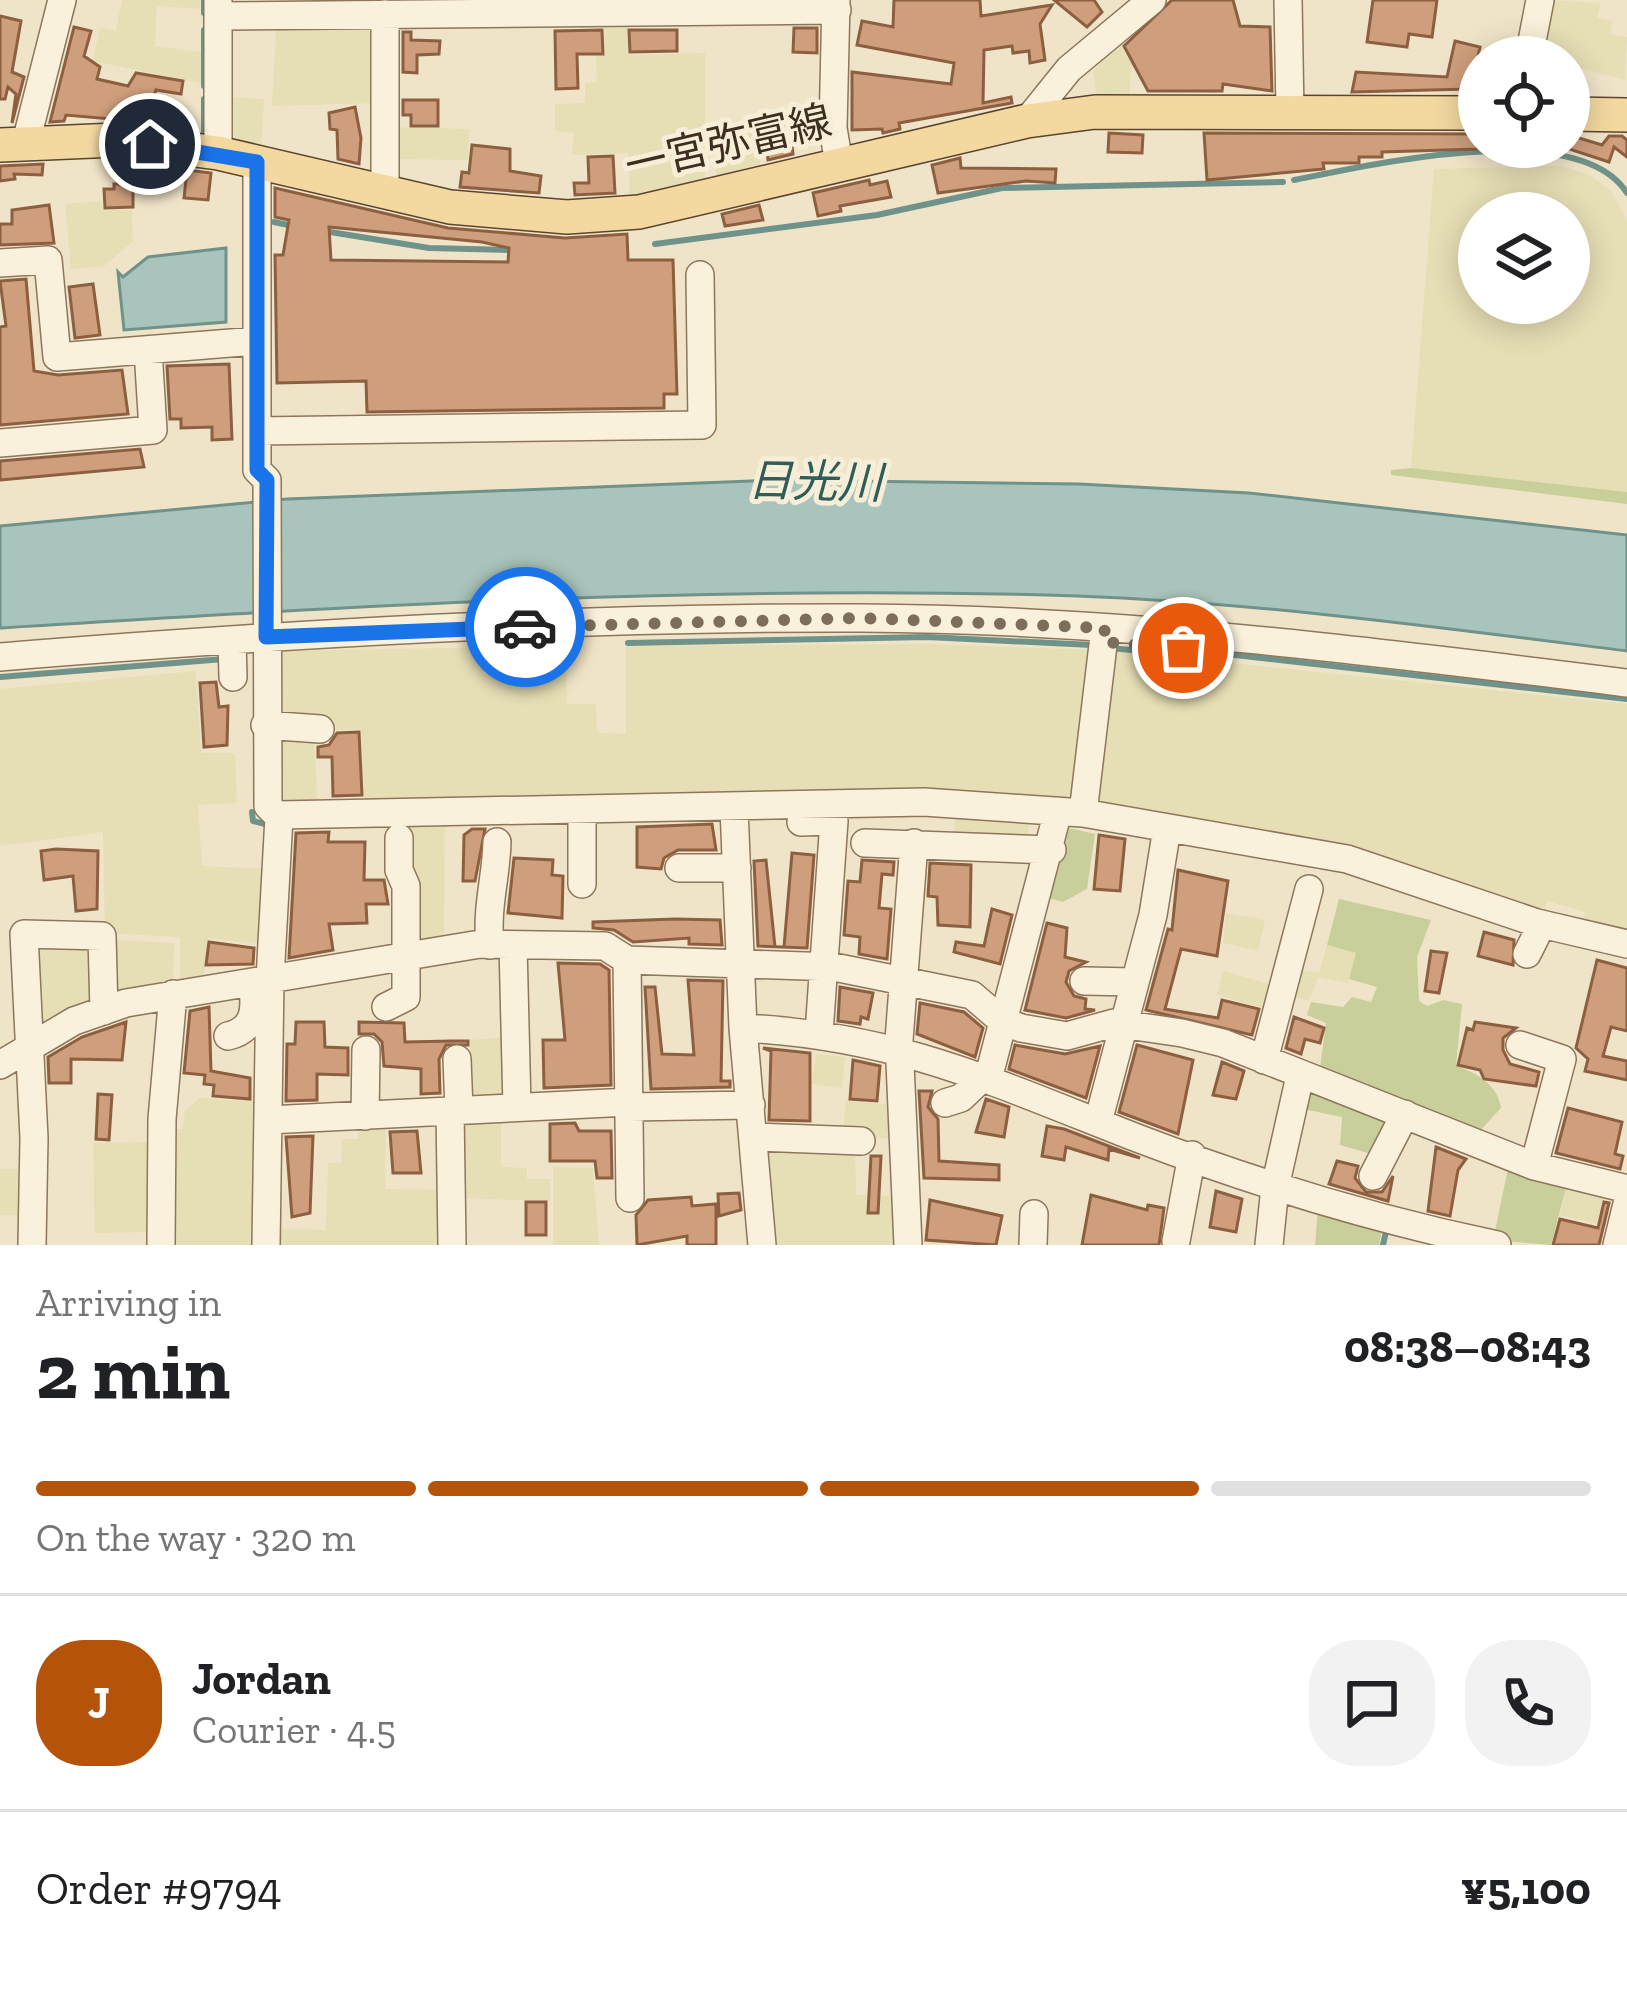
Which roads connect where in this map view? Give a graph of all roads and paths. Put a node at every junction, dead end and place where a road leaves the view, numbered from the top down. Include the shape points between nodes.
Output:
1 (62, 0) edge
2 (1152, 0) edge
3 (1288, 0) edge
4 (1540, 0) edge
5 (837, 5) edge
6 (672, 6) edge
7 (218, 8) edge
8 (385, 14) junction
9 (1532, 36) edge
10 (1290, 112) junction
11 (1458, 113) edge
12 (1590, 114) edge
13 (1627, 115) edge
14 (1028, 122) junction
15 (13, 143) edge
16 (218, 153) junction
17 (257, 162) junction
18 (839, 164) junction
19 (385, 192) junction
20 (0, 263) edge
21 (700, 275) dead end
22 (256, 341) junction
23 (148, 350) junction
24 (257, 430) junction
25 (0, 443) edge
26 (1104, 635) junction
27 (1183, 648) dead end
28 (249, 655) junction
29 (0, 657) edge
30 (1627, 682) edge
31 (265, 724) junction
32 (320, 729) dead end
33 (582, 816) junction
34 (736, 818) junction
35 (279, 822) junction
36 (1061, 823) junction
37 (1166, 835) junction
38 (399, 838) dead end
39 (497, 842) dead end
40 (865, 843) dead end
41 (914, 843) junction
42 (679, 868) dead end
43 (737, 868) junction
44 (583, 884) dead end
45 (1309, 889) dead end
46 (1627, 944) edge
47 (501, 945) junction
48 (406, 954) junction
49 (12, 958) edge
50 (627, 960) junction
51 (742, 966) junction
52 (824, 967) junction
53 (261, 980) junction
54 (904, 981) junction
55 (1084, 981) dead end
56 (1136, 982) junction
57 (173, 994) junction
58 (386, 1007) dead end
59 (104, 1011) junction
60 (1001, 1020) junction
61 (1125, 1025) junction
62 (743, 1028) junction
63 (819, 1033) junction
64 (228, 1036) dead end
65 (1520, 1045) dead end
66 (902, 1048) junction
67 (366, 1050) dead end
68 (28, 1051) junction
69 (458, 1059) dead end
70 (1264, 1060) junction
71 (0, 1065) edge
72 (1300, 1076) junction
73 (986, 1078) junction
74 (945, 1103) dead end
75 (629, 1105) junction
76 (751, 1105) junction
77 (517, 1107) junction
78 (454, 1111) junction
79 (1405, 1114) junction
80 (365, 1116) junction
81 (268, 1120) junction
82 (1098, 1121) junction
83 (755, 1137) junction
84 (861, 1141) dead end
85 (1192, 1155) junction
86 (1534, 1166) junction
87 (1373, 1176) dead end
88 (1275, 1187) junction
89 (1627, 1189) edge
90 (630, 1198) dead end
91 (1627, 1204) edge
92 (1034, 1214) dead end
93 (1176, 1241) dead end
94 (32, 1245) edge
95 (161, 1245) edge
96 (266, 1245) edge
97 (452, 1245) edge
98 (762, 1245) edge
99 (908, 1245) edge
100 (1033, 1245) edge
101 (1269, 1245) edge
102 (1497, 1245) edge
103 (1617, 1245) edge

1 - 15 street
2 - 14 street via 1069,69
3 - 10 street
4 - 9 street
5 - 6 street
5 - 18 street
6 - 8 street
7 - 8 street
7 - 16 street
8 - 19 street
10 - 11 main road, 一宮弥富線
10 - 14 main road, 一宮弥富線 via 1165,110
12 - 13 main road
14 - 18 main road, 一宮弥富線
15 - 16 main road, 一宮弥富線 via 116,140
16 - 17 main road, 一宮弥富線
17 - 19 main road, 一宮弥富線
17 - 22 street
18 - 19 main road, 一宮弥富線 via 610,216 501,215
20 - 23 street via 48,260 57,357
21 - 24 street via 702,425
22 - 23 street
22 - 24 street
23 - 25 street via 153,430
24 - 28 street via 257,470 267,480
26 - 27 street
26 - 28 street via 861,618
26 - 30 street via 1387,652
26 - 36 street
28 - 29 street
28 - 31 street
31 - 32 street
31 - 35 street via 268,806
33 - 34 street
33 - 35 street
33 - 44 street
34 - 36 street via 924,802
34 - 43 street
34 - 52 street via 834,821
35 - 53 street
36 - 37 street
36 - 41 street
36 - 60 street
37 - 46 street via 1347,860 1537,936
37 - 56 street
38 - 48 street
39 - 47 street via 496,883 487,897
40 - 41 street
41 - 54 street
42 - 43 street
43 - 51 street
45 - 70 street
47 - 48 street
47 - 50 street via 605,946
47 - 77 street
48 - 53 street
48 - 58 street via 406,997
49 - 59 street via 24,934 102,936
49 - 68 street
50 - 51 street
50 - 75 street
51 - 52 street
51 - 62 street
52 - 54 street
52 - 63 street
53 - 57 street
53 - 64 street via 249,1024
53 - 81 street
54 - 60 street via 972,995
54 - 66 street
55 - 56 street
56 - 61 street
57 - 59 street
57 - 95 street
59 - 68 street
60 - 61 street via 1066,1036
60 - 73 street
61 - 70 street via 1223,1043
61 - 82 street
62 - 63 street
62 - 76 street
63 - 66 street
65 - 86 street via 1562,1059
66 - 73 street
66 - 99 street
67 - 80 street
68 - 71 street
68 - 94 street
69 - 78 street
70 - 72 street
72 - 79 street
72 - 88 street
73 - 74 street
73 - 82 street
75 - 76 street
75 - 77 street
75 - 90 street
76 - 83 street
77 - 78 street
78 - 80 street
78 - 97 street
79 - 86 street
79 - 87 street
80 - 81 street
81 - 96 street
82 - 85 street
83 - 84 street
83 - 98 street
85 - 88 street
85 - 93 street
86 - 89 street
88 - 101 street
88 - 102 street
91 - 103 street
92 - 100 street

